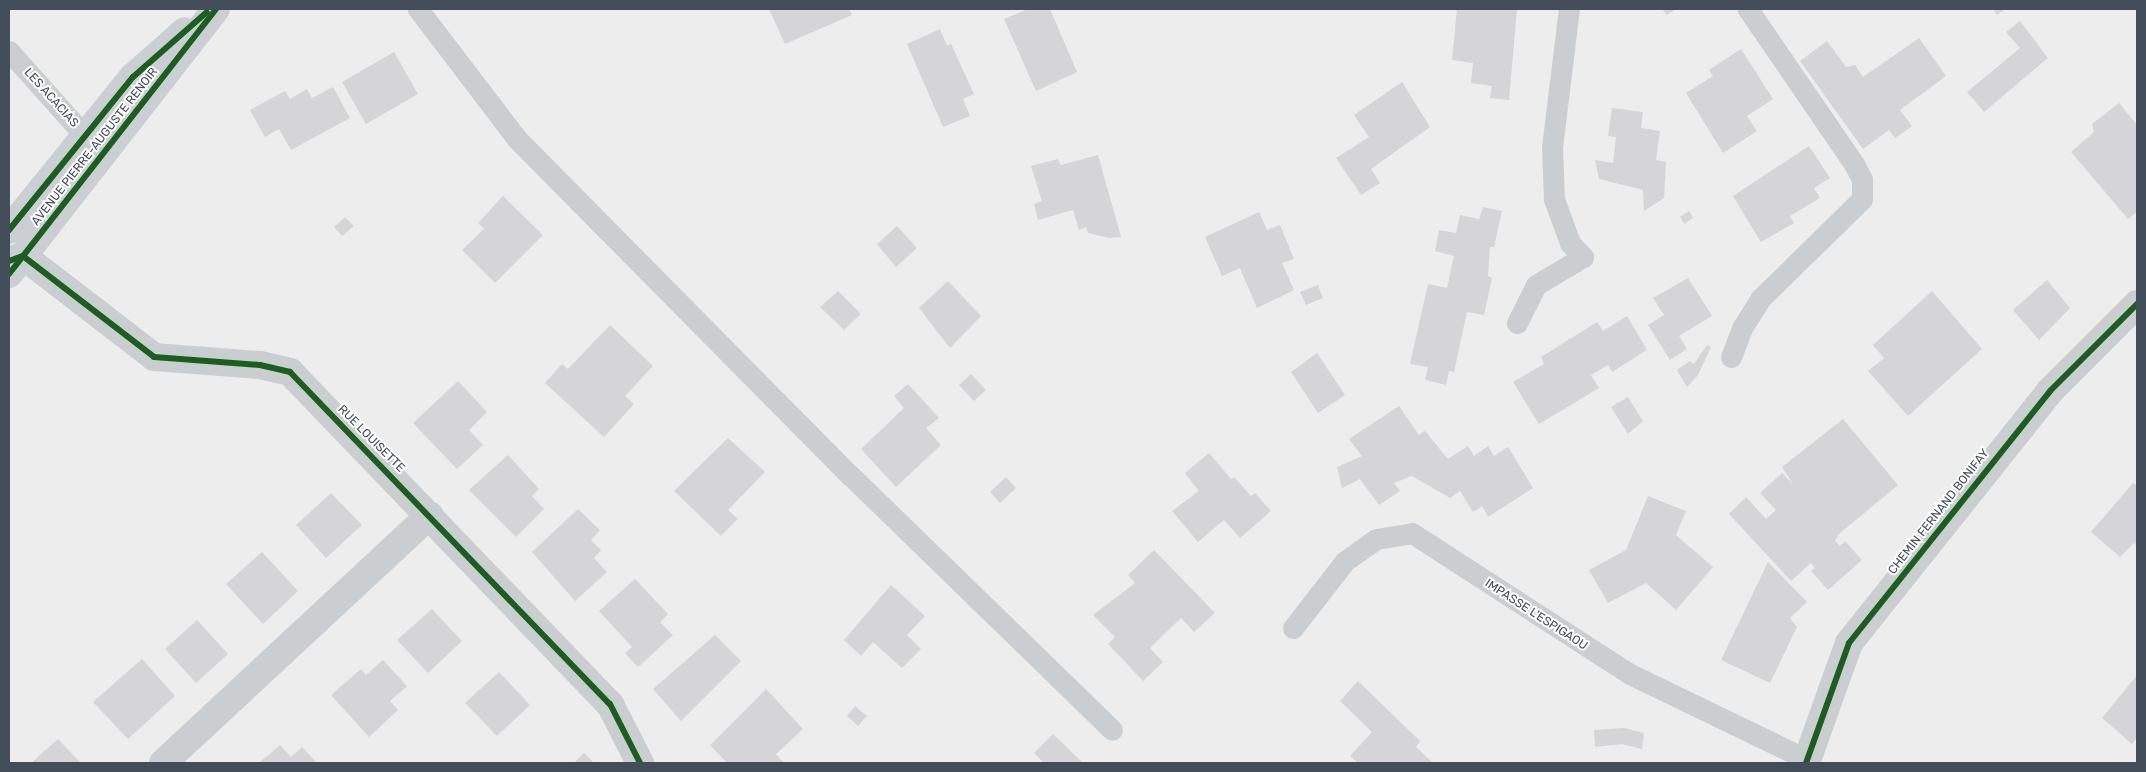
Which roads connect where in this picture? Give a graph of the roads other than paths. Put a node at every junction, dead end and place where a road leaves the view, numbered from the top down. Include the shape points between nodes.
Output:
1 (210, 9) edge
2 (216, 9) edge
3 (418, 9) edge
4 (1569, 9) edge
5 (1748, 9) edge
6 (9, 51) edge
7 (84, 135) junction
8 (86, 179) junction
9 (9, 230) edge
10 (13, 264) edge
11 (2137, 304) edge
12 (1517, 323) dead end
13 (1731, 357) dead end
14 (430, 515) junction
15 (1293, 628) dead end
16 (1112, 730) dead end
17 (1807, 762) edge
18 (163, 763) edge
19 (640, 763) edge

1 - 7 main road, AVENUE PIERRE-AUGUSTE RENOIR via 133,77
2 - 8 main road, AVENUE PIERRE-AUGUSTE RENOIR
3 - 16 lane via 517,139 852,476
4 - 12 lane via 1552,147 1554,199 1570,243 1583,257 1536,285
5 - 13 lane via 1854,164 1862,179 1862,199 1761,298 1742,328
6 - 7 lane, LES ACACIAS
7 - 8 lane, LES ACACIAS
7 - 9 main road, AVENUE PIERRE-AUGUSTE RENOIR
8 - 10 main road, AVENUE PIERRE-AUGUSTE RENOIR
10 - 14 street, RUE LOUISETTE via 154,357 260,365 290,372
11 - 17 street, CHEMIN FERNAND BONIFAY via 2050,391 1849,643
14 - 18 street
14 - 19 street, RUE LOUISETTE via 610,704
15 - 17 lane, IMPASSE L'ESPIGAOU via 1345,561 1376,539 1412,533 1630,674

